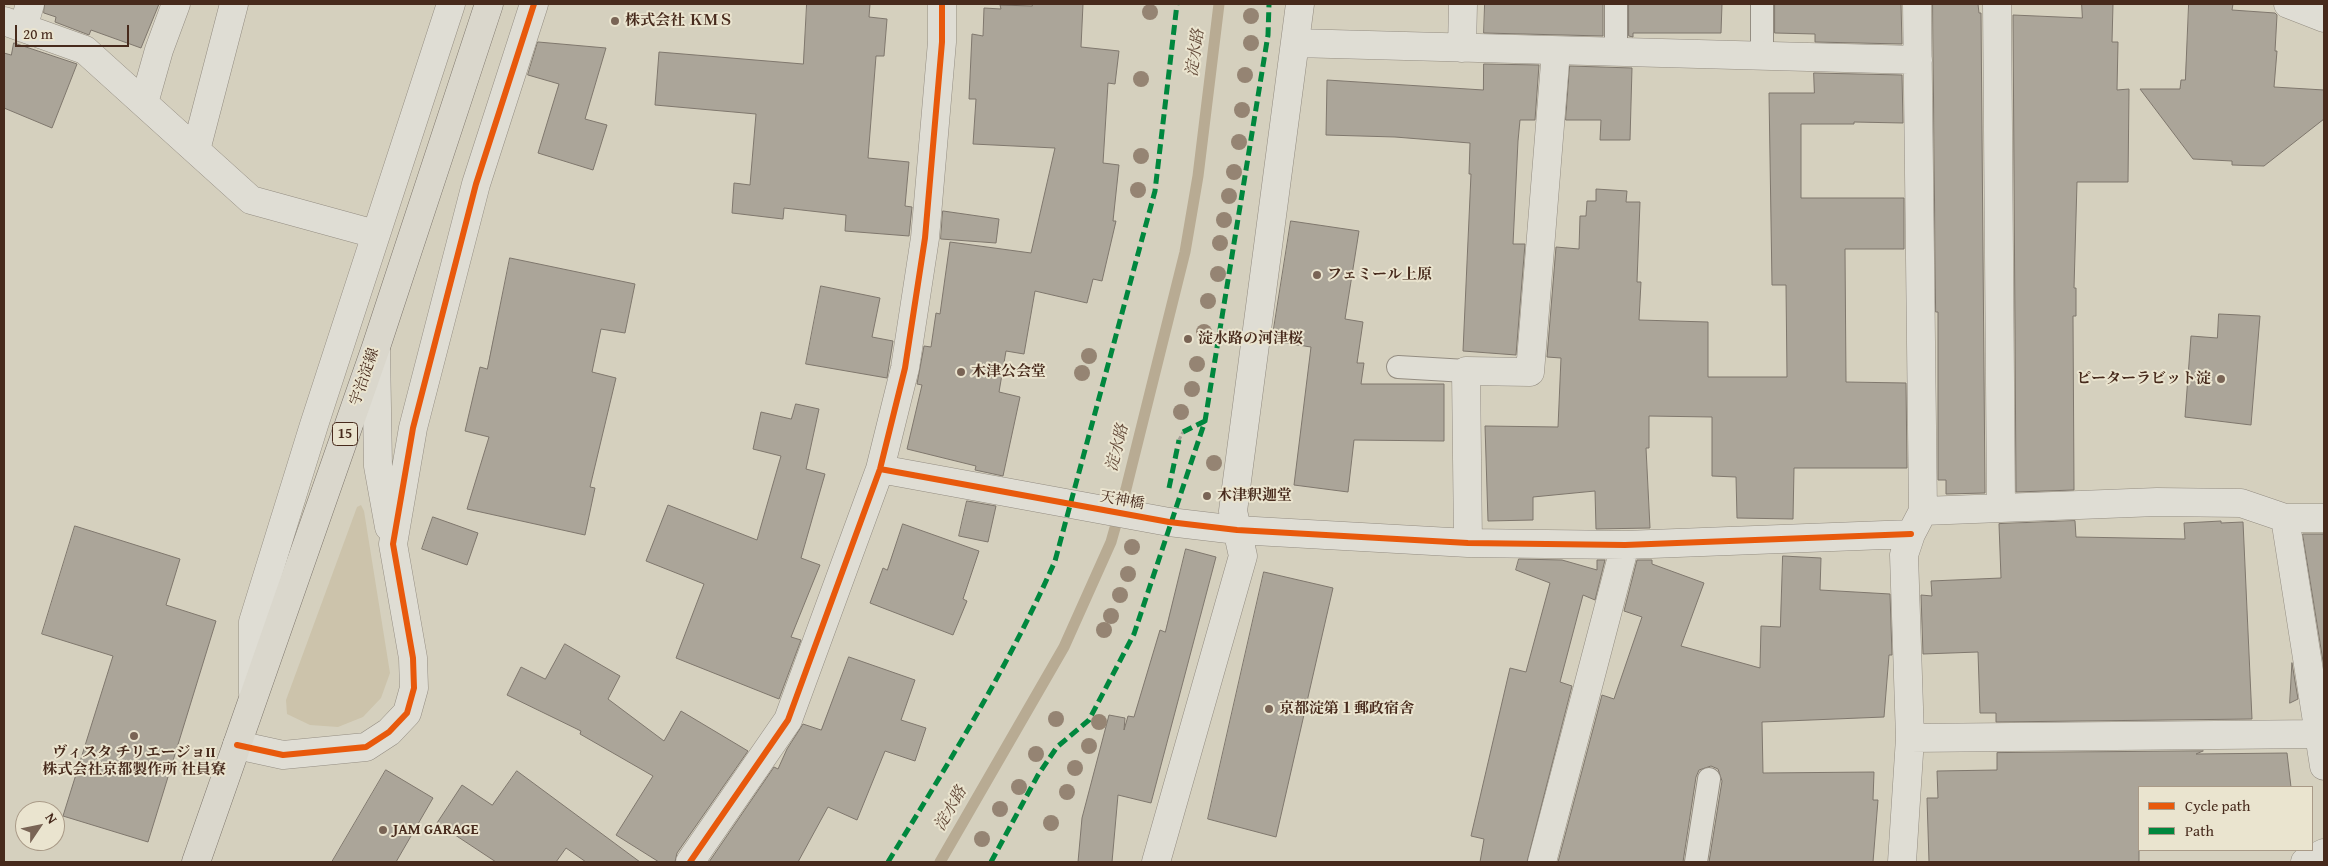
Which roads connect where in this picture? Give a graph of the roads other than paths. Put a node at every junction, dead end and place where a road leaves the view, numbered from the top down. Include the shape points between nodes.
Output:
1 (176, 4) edge
2 (234, 4) edge
3 (451, 4) edge
4 (489, 4) edge
5 (534, 4) edge
6 (942, 4) edge
7 (1300, 4) edge
8 (1463, 4) edge
9 (1616, 4) edge
10 (1762, 4) edge
11 (1918, 4) edge
12 (1997, 4) edge
13 (2288, 4) edge
14 (19, 17) edge
15 (2324, 18) edge
16 (1295, 43) junction
17 (1462, 48) junction
18 (1556, 51) junction
19 (1616, 52) junction
20 (1762, 56) junction
21 (1918, 60) junction
22 (144, 103) junction
23 (196, 150) junction
24 (375, 234) junction
25 (376, 347) junction
26 (1398, 367) dead end
27 (1466, 371) junction
28 (880, 469) junction
29 (2001, 508) junction
30 (2285, 518) junction
31 (2324, 518) edge
32 (1917, 523) junction
33 (1238, 530) junction
34 (1468, 543) junction
35 (392, 544) junction
36 (1625, 546) junction
37 (254, 697) junction
38 (2318, 734) junction
39 (1910, 738) junction
40 (237, 746) junction
41 (2324, 766) edge
42 (1709, 779) dead end
43 (2324, 853) edge
44 (196, 862) edge
45 (690, 862) edge
46 (1156, 862) edge
47 (1542, 862) edge
48 (1696, 862) edge
49 (1902, 862) edge
50 (2305, 862) edge

1 - 22 street
2 - 23 street
3 - 24 street
4 - 25 main road, 宇治淀線 / 15
5 - 35 street via 473,193 413,428
6 - 28 street via 942,42 925,238 905,368
7 - 16 street
8 - 17 street
9 - 19 lane
10 - 20 lane
11 - 21 street
12 - 29 street
13 - 15 street
14 - 22 street via 85,50
16 - 17 street
16 - 33 street via 1233,511
17 - 18 street
18 - 19 street
18 - 27 street via 1530,372
19 - 20 street
20 - 21 street
21 - 32 street
22 - 23 street
23 - 24 street via 251,200
24 - 37 street via 253,622
25 - 35 street via 378,466
25 - 37 main road, 宇治淀線 / 15
26 - 27 lane
27 - 34 street
28 - 33 street, 天神橋 via 1161,521
28 - 45 street via 788,720
29 - 30 street, 天神橋 via 2157,502 2241,503
29 - 32 street, 天神橋
30 - 31 street, 天神橋
30 - 38 street
32 - 36 street, 天神橋
32 - 39 street via 1904,555
33 - 34 street, 天神橋
33 - 46 street via 1243,556
34 - 36 street, 天神橋
35 - 40 street via 413,658 414,688 407,713 390,732 366,747 283,755
36 - 47 street
37 - 40 main road, 宇治淀線 / 15
38 - 39 street
38 - 41 street
39 - 49 street
40 - 44 main road, 宇治淀線 / 15
42 - 48 lane
43 - 50 street

